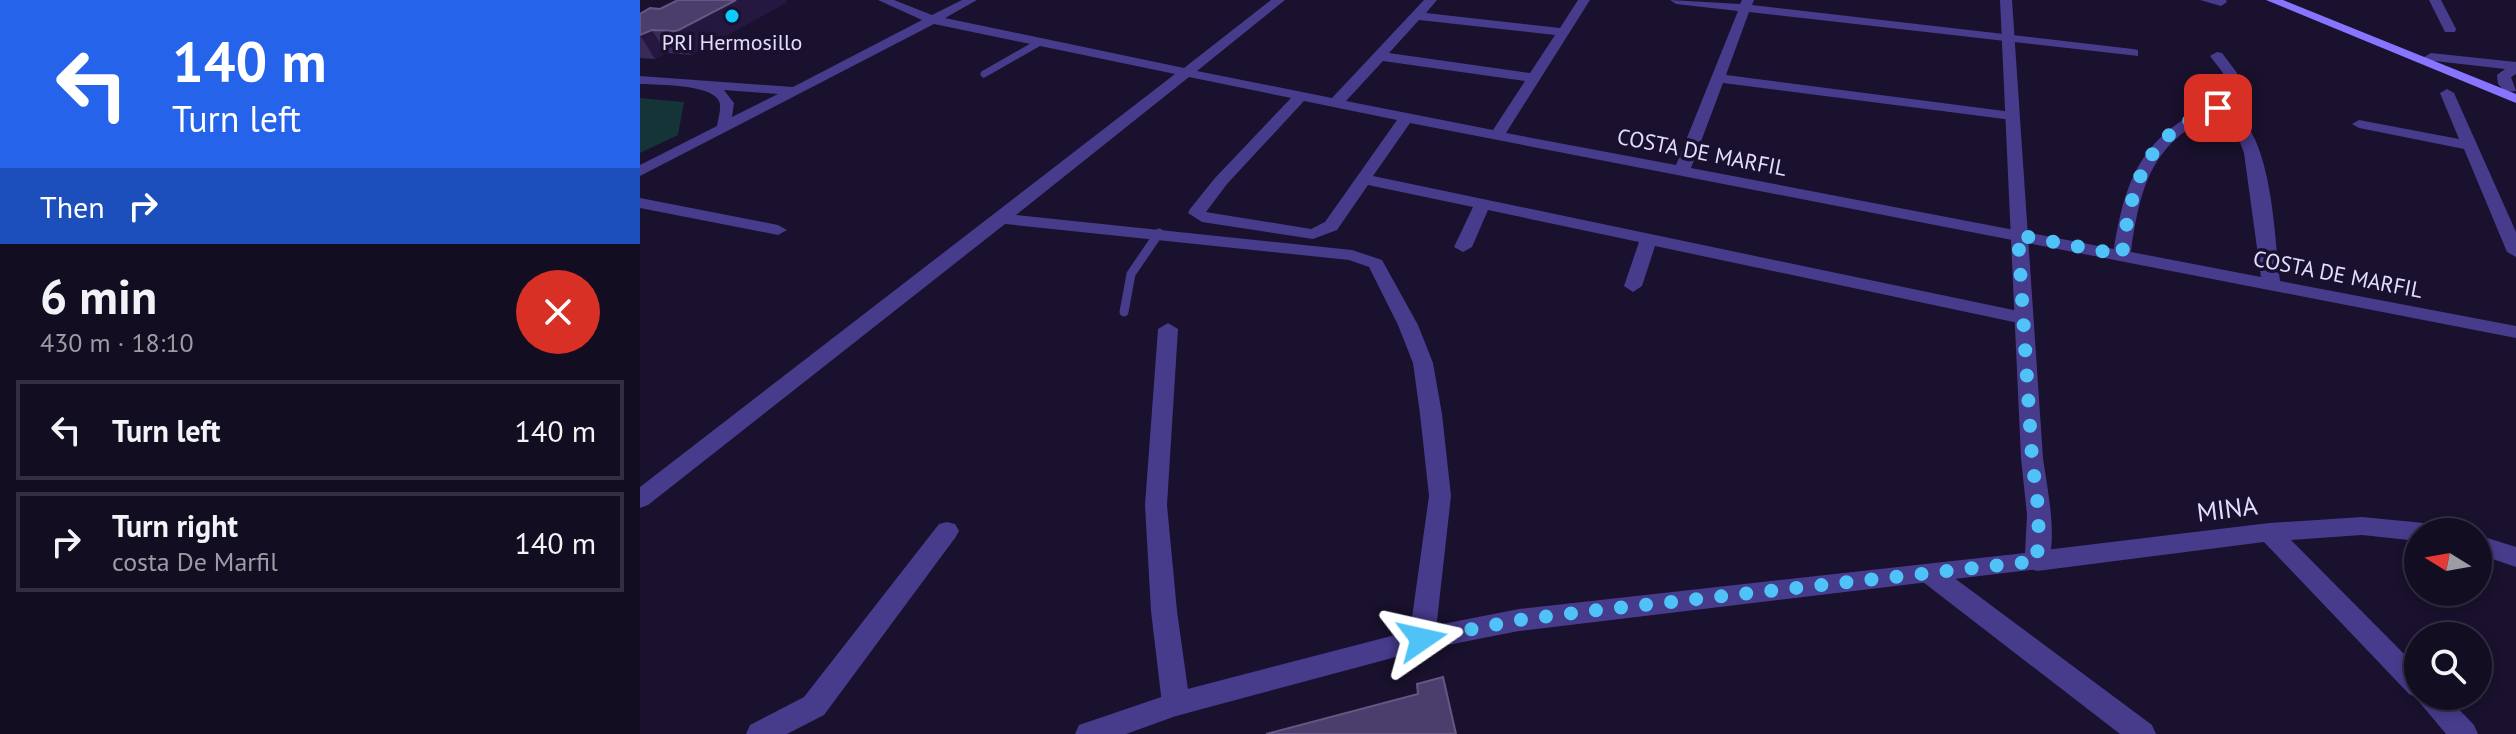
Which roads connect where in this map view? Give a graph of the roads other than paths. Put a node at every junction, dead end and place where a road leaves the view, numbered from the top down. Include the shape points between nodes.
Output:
1 (884, 0) edge
2 (971, 0) edge
3 (1279, 0) edge
4 (1431, 0) edge
5 (1584, 0) edge
6 (1676, 0) edge
7 (2006, 0) edge
8 (2206, 0) edge
9 (2272, 0) edge
10 (2290, 0) edge
11 (2435, 0) edge
12 (2221, 2) edge
13 (1746, 4) edge
14 (1416, 16) junction
15 (934, 20) junction
16 (2450, 29) dead end
17 (1564, 32) junction
18 (2009, 40) junction
19 (1040, 42) junction
20 (2133, 53) dead end
21 (1379, 56) junction
22 (2217, 56) dead end
23 (2431, 57) junction
24 (2516, 67) edge
25 (1186, 72) junction
26 (984, 74) dead end
27 (1534, 78) junction
28 (1718, 78) junction
29 (640, 80) edge
30 (700, 84) junction
31 (795, 91) junction
32 (2447, 93) dead end
33 (2514, 93) edge
34 (1300, 97) junction
35 (1336, 103) junction
36 (2218, 108) junction
37 (2012, 116) junction
38 (1406, 118) junction
39 (2359, 124) dead end
40 (724, 126) junction
41 (1498, 134) junction
42 (2468, 145) junction
43 (1682, 170) junction
44 (640, 171) edge
45 (1363, 179) junction
46 (640, 203) edge
47 (1482, 205) junction
48 (999, 218) junction
49 (778, 230) dead end
50 (1159, 233) junction
51 (2018, 235) junction
52 (1648, 240) junction
53 (1463, 247) dead end
54 (2516, 252) edge
55 (2122, 255) junction
56 (2271, 283) junction
57 (1633, 286) dead end
58 (1124, 312) dead end
59 (2023, 318) junction
60 (1168, 329) dead end
61 (2516, 332) edge
62 (640, 499) edge
63 (2404, 530) edge
64 (947, 531) dead end
65 (2269, 532) junction
66 (2492, 549) edge
67 (2516, 557) edge
68 (2037, 561) junction
69 (1932, 575) junction
70 (1422, 639) junction
71 (2404, 672) edge
72 (1176, 704) junction
73 (2441, 710) edge
74 (760, 734) edge
75 (1089, 734) edge
76 (2142, 734) edge
77 (2464, 734) edge

1 - 15 street, COSTA DE MARFIL
2 - 15 street
3 - 25 street
4 - 14 street
5 - 17 street
6 - 13 street
7 - 18 street
8 - 12 street
9 - 33 main road
10 - 23 main road
11 - 16 street
13 - 18 street
13 - 28 street
14 - 17 street
14 - 21 street
15 - 19 street, COSTA DE MARFIL
15 - 31 street
17 - 27 street
18 - 20 street
18 - 37 street
19 - 25 street, COSTA DE MARFIL
19 - 26 lane
21 - 27 street
21 - 35 street
22 - 36 street via 2230,73
23 - 24 street
23 - 33 main road
24 - 33 street via 2504,75
25 - 34 street, COSTA DE MARFIL
25 - 48 street
27 - 41 street
28 - 37 street
28 - 43 street
29 - 30 street
30 - 31 street
30 - 40 street via 723,95
31 - 40 street
32 - 42 street
34 - 35 street, COSTA DE MARFIL
34 - 45 street via 1196,213 1313,234 1331,226
35 - 38 street, COSTA DE MARFIL
36 - 55 street via 2189,120 2159,144 2144,165 2128,209
36 - 56 street via 2238,120 2246,135
37 - 51 street
38 - 41 street, COSTA DE MARFIL
38 - 45 street
39 - 42 street
40 - 44 street
41 - 43 street, COSTA DE MARFIL
42 - 54 street
43 - 51 street, COSTA DE MARFIL
45 - 47 street
46 - 49 street
47 - 52 street
47 - 53 street
48 - 50 street
48 - 62 street
50 - 58 lane via 1131,274
50 - 70 street via 1352,255 1376,264 1423,363 1431,414 1440,496
51 - 55 street, COSTA DE MARFIL
51 - 59 street
52 - 57 street
52 - 59 street
55 - 56 street, COSTA DE MARFIL
56 - 61 street, COSTA DE MARFIL
59 - 68 street via 2039,515
60 - 72 street via 1156,505
63 - 65 street, MINA via 2362,526
64 - 74 street via 814,706
65 - 68 street, MINA
65 - 71 street
66 - 67 street
68 - 69 street, MINA
69 - 70 street, MINA via 1519,620
69 - 76 street
70 - 72 street, MINA
72 - 75 street, MINA
73 - 77 street

